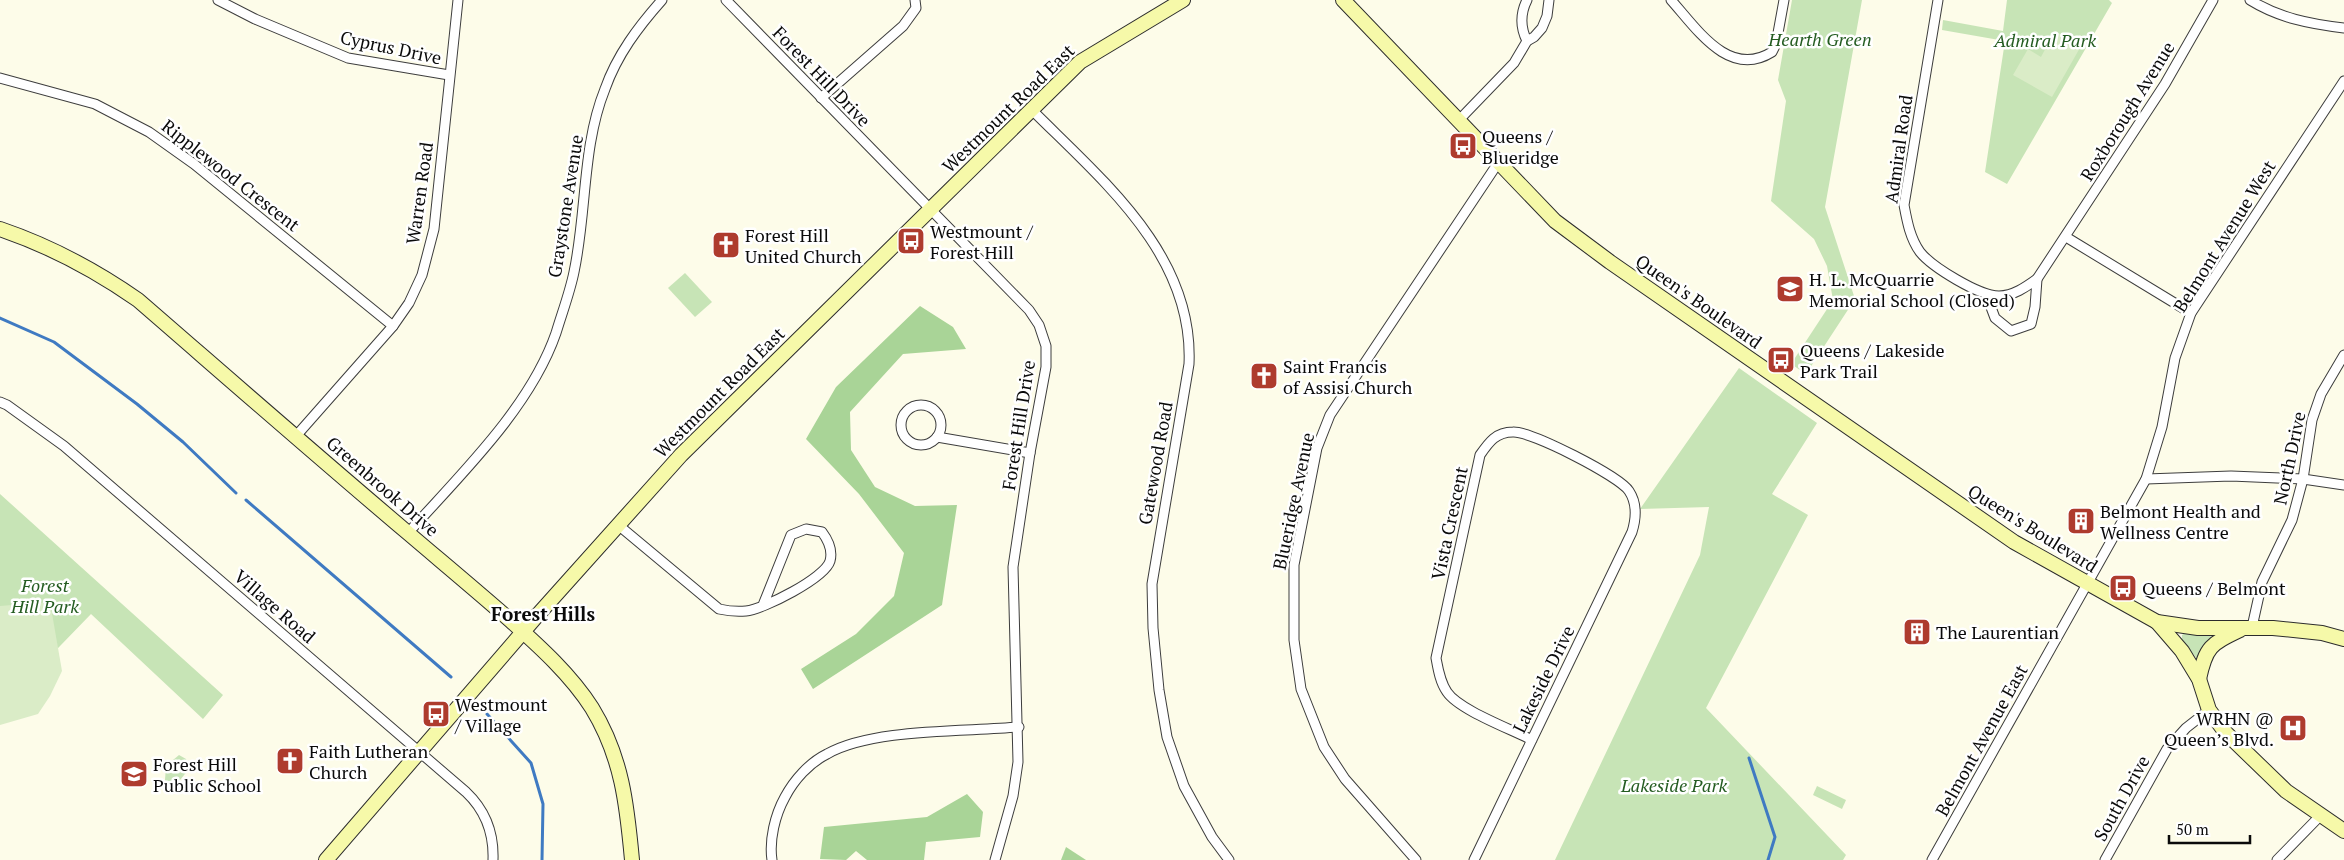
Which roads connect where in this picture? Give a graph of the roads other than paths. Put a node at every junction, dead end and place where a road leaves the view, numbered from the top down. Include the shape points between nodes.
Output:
1 (218, 0) edge
2 (458, 0) edge
3 (662, 0) edge
4 (726, 0) edge
5 (915, 0) edge
6 (1183, 0) edge
7 (1343, 0) edge
8 (1527, 0) edge
9 (1550, 0) edge
10 (1671, 0) edge
11 (1784, 0) edge
12 (1938, 0) edge
13 (2213, 0) edge
14 (2250, 0) edge
15 (2344, 28) edge
16 (1527, 41) junction
17 (449, 76) junction
18 (0, 78) edge
19 (2344, 81) edge
20 (821, 98) junction
21 (1032, 110) junction
22 (1459, 120) junction
23 (1498, 163) junction
24 (928, 209) junction
25 (0, 229) edge
26 (2066, 237) junction
27 (2037, 280) junction
28 (1986, 294) junction
29 (2191, 313) junction
30 (393, 326) junction
31 (2344, 355) edge
32 (0, 402) edge
33 (296, 436) junction
34 (937, 437) junction
35 (1030, 453) junction
36 (2146, 479) junction
37 (2303, 479) junction
38 (2344, 485) edge
39 (1635, 510) joint
40 (617, 524) junction
41 (408, 533) junction
42 (2087, 584) junction
43 (763, 605) junction
44 (2157, 622) junction
45 (2248, 628) junction
46 (523, 632) junction
47 (2344, 639) edge
48 (2199, 678) junction
49 (2209, 710) junction
50 (1019, 727) junction
51 (1532, 740) junction
52 (419, 752) junction
53 (2320, 816) junction
54 (2344, 830) edge
55 (326, 860) edge
56 (493, 860) edge
57 (632, 860) edge
58 (772, 860) edge
59 (995, 860) edge
60 (1229, 860) edge
61 (1416, 860) edge
62 (1474, 860) edge
63 (1932, 860) edge
64 (2105, 860) edge
65 (2277, 860) edge

1 - 17 street, Cyprus Drive via 348,58
2 - 17 street, Warren Road
3 - 41 street, Graystone Avenue via 642,22 604,89 594,123 574,272 555,336 528,389 508,419
4 - 20 street, Forest Hill Drive
5 - 20 street via 916,8 903,26
6 - 21 street, Westmount Road East via 1092,53
7 - 22 street, Queen's Boulevard
8 - 16 street via 1522,25
9 - 16 street via 1542,28
10 - 11 street via 1726,55 1750,61 1772,52
12 - 28 street, Admiral Road via 1904,205 1907,224 1914,242 1926,258
13 - 26 street, Roxborough Avenue via 2165,84
14 - 15 street via 2266,10 2295,20
16 - 22 street via 1514,63
17 - 30 street, Warren Road via 434,230 422,275 409,303
18 - 30 street, Ripplewood Crescent via 95,104 149,132 194,164
19 - 29 street, Belmont Avenue West
20 - 24 street, Forest Hill Drive
21 - 24 street, Westmount Road East
21 - 60 street, Gatewood Road via 1105,182 1151,238 1167,262 1184,309 1190,344 1189,364 1152,584 1153,628 1166,737 1184,786 1212,837
22 - 23 street, Queen's Boulevard
23 - 42 street, Queen's Boulevard via 1555,221 1610,262 2014,542
23 - 61 street, Blueridge Avenue via 1330,415 1317,448 1294,565 1294,640 1301,688 1314,724 1344,779
24 - 35 street, Forest Hill Drive via 1029,310 1039,326 1046,346 1046,367
24 - 40 street, Westmount Road East via 681,455
25 - 33 street, Greenbrook Drive via 49,248 117,285
26 - 27 street
26 - 29 street
27 - 28 street via 2013,293 2000,296
27 - 28 street via 2031,324 2011,331 1995,318
29 - 36 street, Belmont Avenue West via 2175,358 2162,427
30 - 33 street, Warren Road
31 - 37 street, North Drive via 2321,394 2312,420
32 - 52 street, Village Road via 71,453
33 - 41 street, Greenbrook Drive
34 - 34 street via 941,424 934,410 920,405 907,411 901,428 911,443 922,446
34 - 35 street
35 - 50 street, Forest Hill Drive via 1013,567
36 - 37 street via 2231,476
36 - 42 street, Belmont Avenue West
37 - 38 street
37 - 45 street, North Drive via 2292,520 2262,582
39 - 51 street, Lakeside Drive via 1632,532
39 - 51 street, Vista Crescent via 1629,491 1616,478 1534,436 1514,432 1500,434 1490,440 1480,455 1436,658 1447,692 1458,703
40 - 43 street via 719,609 748,611
40 - 46 street, Westmount Road East
41 - 46 street, Greenbrook Drive
42 - 44 street, Queen's Boulevard
42 - 63 street, Belmont Avenue East
43 - 43 street via 784,597 826,569 831,553 822,532 806,528 791,536
44 - 45 street, Queen's Boulevard via 2198,628
44 - 48 street, Queen's Boulevard via 2182,651
45 - 47 street, Queen's Boulevard via 2322,633
45 - 48 street via 2216,641 2205,654
46 - 52 street, Westmount Road East
46 - 57 street, Greenbrook Drive via 572,681 592,708 608,740 621,774
48 - 49 street, Queen's Boulevard
49 - 53 street, Queen's Boulevard via 2253,761
49 - 64 street, South Drive via 2167,749
50 - 58 street via 897,735 866,740 826,754 791,784 774,827
50 - 59 street, Forest Hill Drive via 1013,796
51 - 62 street, Lakeside Drive
52 - 55 street, Westmount Road East
52 - 56 street, Village Road via 475,801 488,824
53 - 54 street, Queen's Boulevard
53 - 65 street

